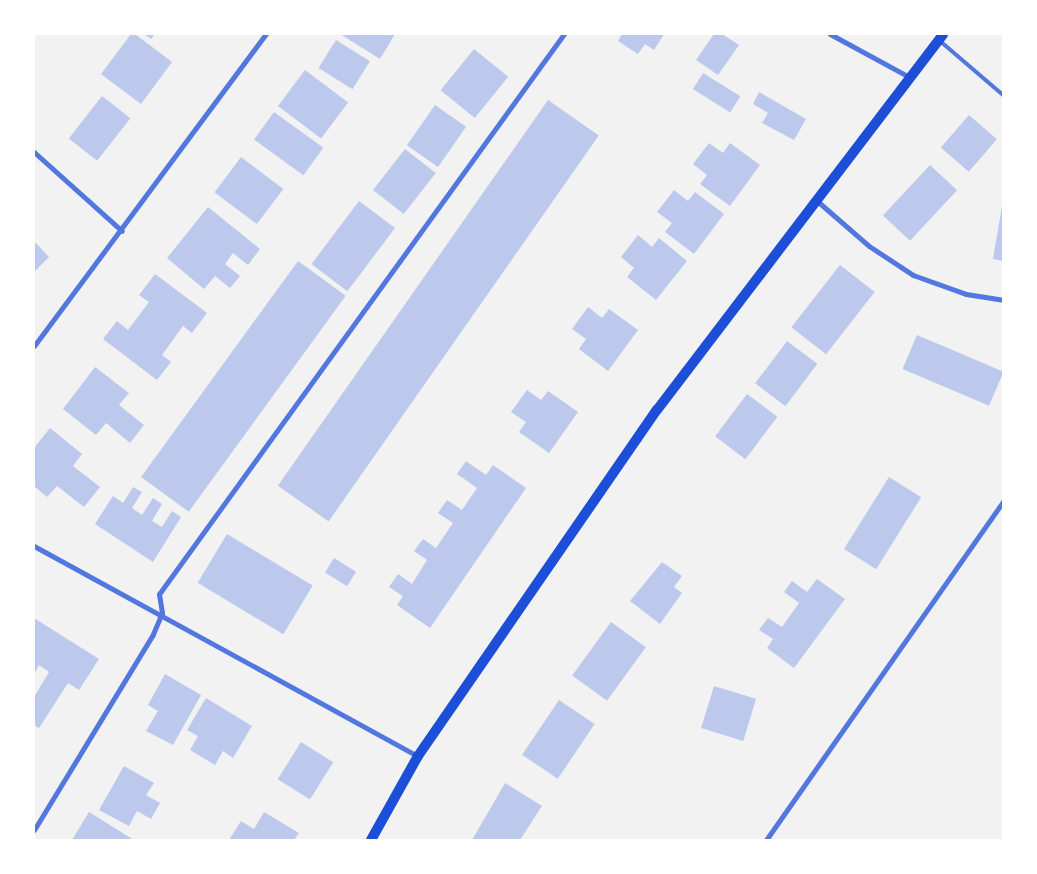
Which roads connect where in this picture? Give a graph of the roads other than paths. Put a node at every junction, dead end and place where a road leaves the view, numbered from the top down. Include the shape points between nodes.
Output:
1 (266, 34) edge
2 (564, 34) edge
3 (830, 34) edge
4 (940, 37) edge
5 (911, 78) junction
6 (1003, 95) edge
7 (34, 152) edge
8 (816, 200) junction
9 (122, 231) junction
10 (1003, 300) edge
11 (34, 346) edge
12 (1003, 501) edge
13 (34, 546) edge
14 (162, 613) junction
15 (418, 756) junction
16 (34, 830) edge
17 (371, 840) edge
18 (766, 840) edge

1 - 9 street
2 - 14 street via 159,594
3 - 5 street
4 - 5 main road
4 - 6 lane
5 - 8 main road
7 - 9 street
8 - 10 street via 869,246 913,275 966,294
8 - 15 main road via 657,410
9 - 11 street
12 - 18 street
13 - 14 street
14 - 15 street
14 - 16 street via 153,634
15 - 17 main road

